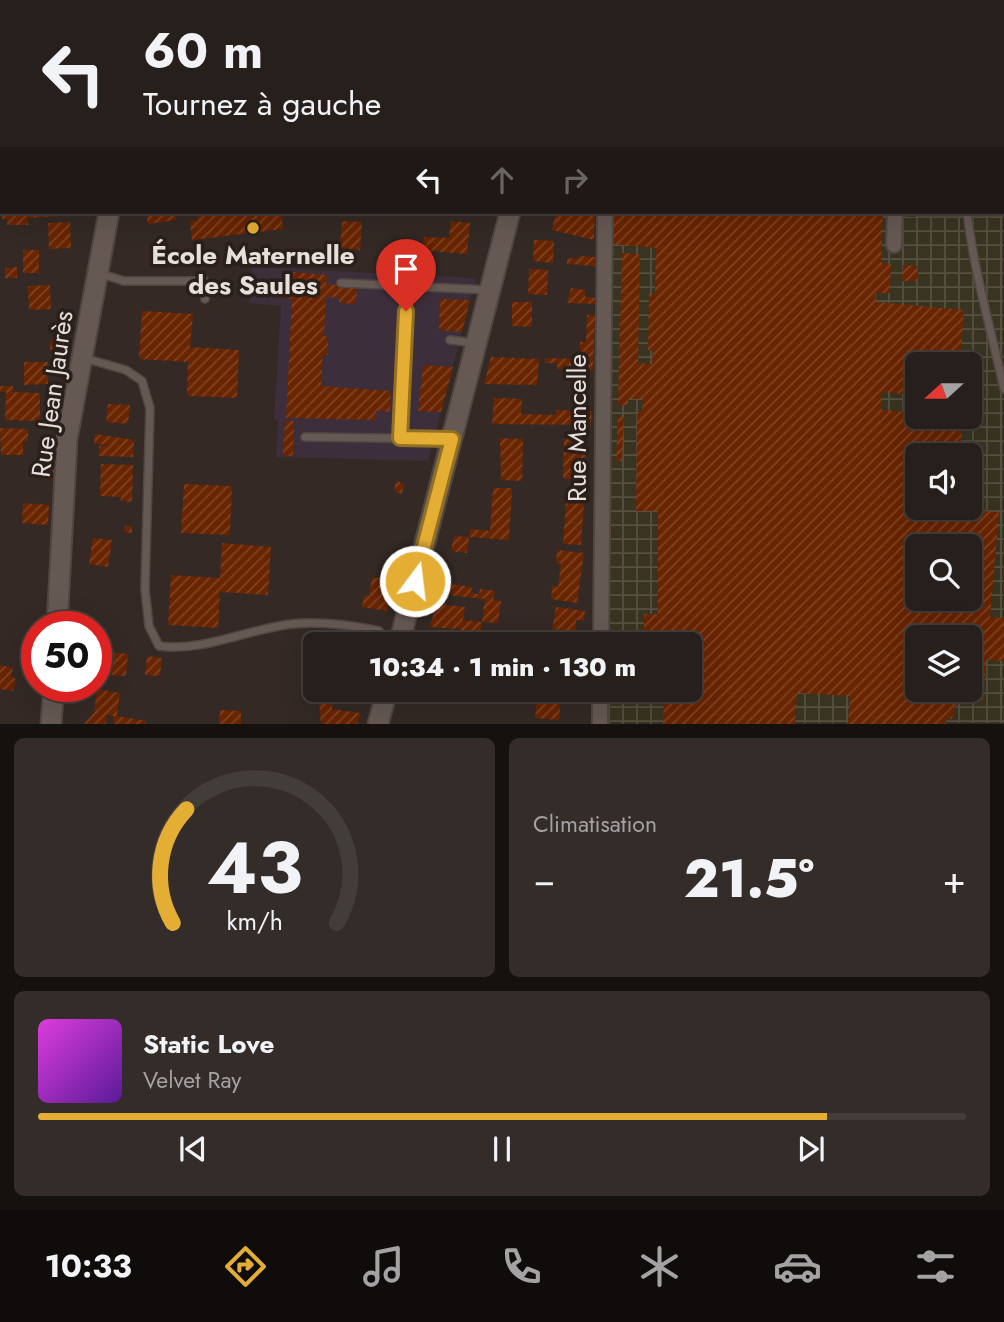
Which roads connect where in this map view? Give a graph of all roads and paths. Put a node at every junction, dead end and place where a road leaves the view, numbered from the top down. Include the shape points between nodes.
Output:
1 (110, 214) edge
2 (509, 214) edge
3 (605, 214) edge
4 (895, 214) edge
5 (967, 214) edge
6 (894, 245) dead end
7 (97, 273) junction
8 (341, 283) dead end
9 (408, 286) junction
10 (489, 290) junction
11 (205, 299) dead end
12 (450, 340) dead end
13 (476, 343) junction
14 (81, 358) junction
15 (1004, 389) edge
16 (305, 437) dead end
17 (400, 438) junction
18 (452, 439) junction
19 (58, 611) edge
20 (379, 631) dead end
21 (402, 632) edge
22 (601, 632) edge
23 (53, 702) edge
24 (384, 702) edge
25 (600, 702) edge
26 (51, 723) edge
27 (378, 723) edge
28 (600, 723) edge

1 - 7 main road, Rue Jean Jaurès
2 - 10 main road
3 - 22 street, Rue Mancelle
4 - 6 street
5 - 15 lane via 972,259
7 - 11 lane via 124,281 205,281
7 - 14 main road, Rue Jean Jaurès
8 - 9 lane
9 - 10 lane
9 - 17 lane
10 - 13 main road
12 - 13 lane
13 - 18 main road
14 - 19 main road, Rue Jean Jaurès via 67,439
14 - 20 lane via 126,370 142,381 150,408 145,589 149,626 159,646 184,649 293,624 349,625
16 - 17 lane
17 - 18 lane
18 - 21 main road
23 - 26 main road
24 - 27 main road
25 - 28 street

